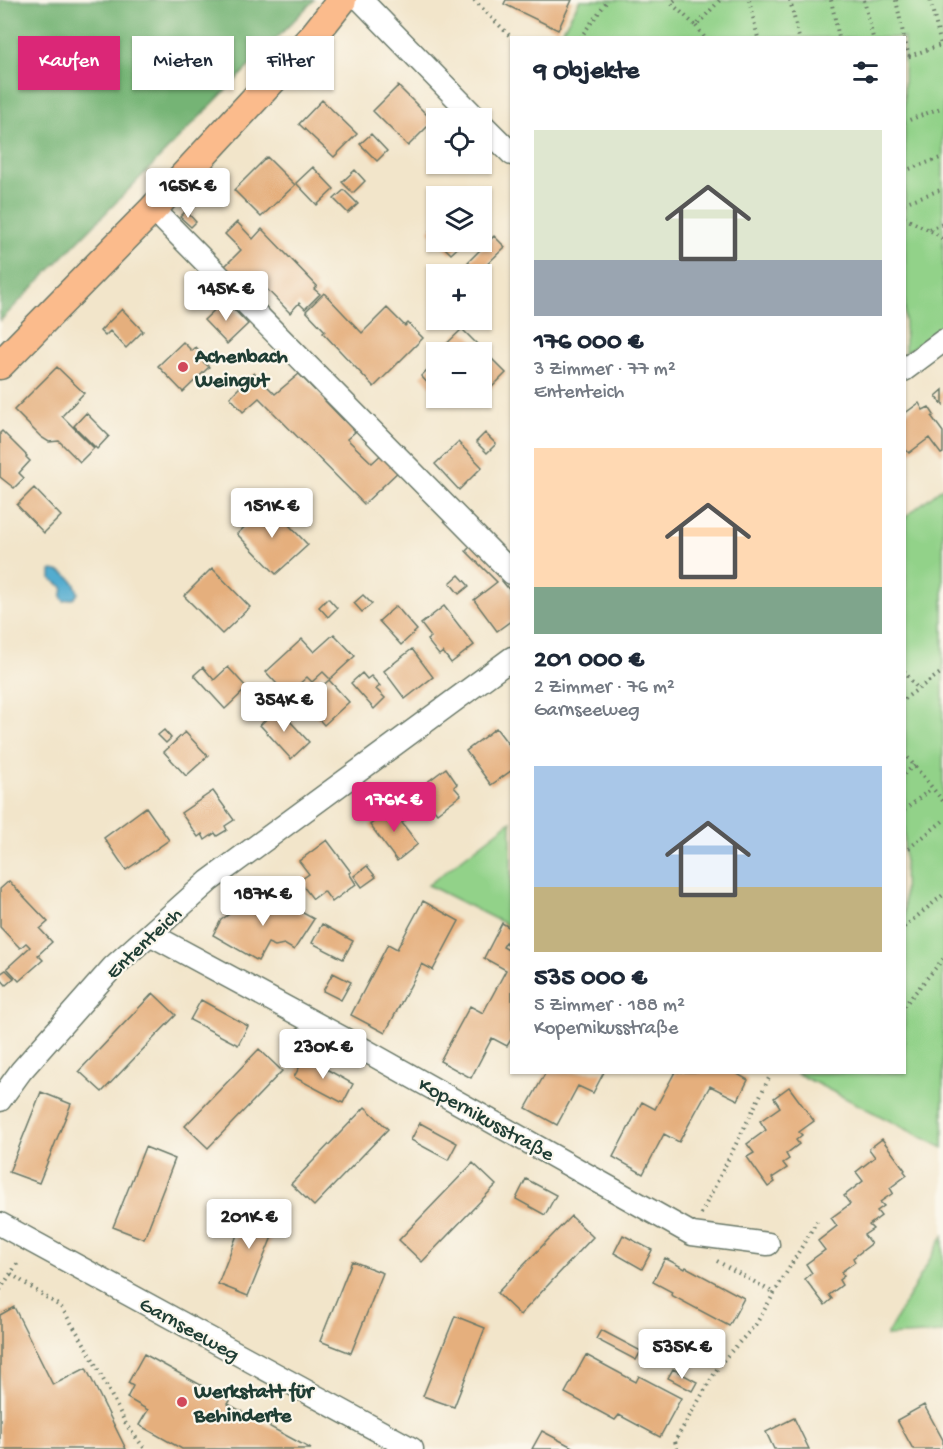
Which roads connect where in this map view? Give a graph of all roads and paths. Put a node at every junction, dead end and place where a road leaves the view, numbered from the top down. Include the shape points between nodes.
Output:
1 (342, 0) edge
2 (361, 0) edge
3 (474, 0) edge
4 (608, 0) edge
5 (720, 0) edge
6 (749, 0) edge
7 (790, 0) edge
8 (831, 0) edge
9 (864, 0) edge
10 (896, 0) edge
11 (930, 0) edge
12 (671, 1) edge
13 (696, 26) junction
14 (510, 36) edge
15 (581, 36) edge
16 (704, 36) edge
17 (758, 36) edge
18 (799, 36) edge
19 (839, 36) edge
20 (873, 36) edge
21 (904, 36) edge
22 (942, 44) edge
23 (907, 57) edge
24 (943, 107) edge
25 (466, 108) edge
26 (906, 121) edge
27 (492, 134) edge
28 (510, 152) edge
29 (943, 157) edge
30 (906, 170) edge
31 (943, 189) edge
32 (906, 202) edge
33 (153, 209) junction
34 (906, 219) edge
35 (943, 224) edge
36 (928, 230) junction
37 (943, 239) edge
38 (943, 341) edge
39 (0, 365) edge
40 (906, 369) edge
41 (510, 571) edge
42 (510, 659) edge
43 (943, 671) edge
44 (906, 674) edge
45 (918, 689) junction
46 (906, 698) edge
47 (906, 755) edge
48 (915, 765) junction
49 (906, 772) edge
50 (932, 788) junction
51 (943, 801) edge
52 (906, 808) edge
53 (943, 821) edge
54 (906, 850) edge
55 (943, 895) edge
56 (906, 925) edge
57 (150, 934) junction
58 (943, 959) edge
59 (906, 1004) edge
60 (769, 1078) dead end
61 (4, 1085) edge
62 (817, 1221) dead end
63 (0, 1224) edge
64 (692, 1233) junction
65 (32, 1242) junction
66 (768, 1244) dead end
67 (11, 1274) junction
68 (0, 1290) edge
69 (774, 1293) junction
70 (145, 1449) edge
71 (412, 1449) edge
72 (677, 1449) edge

1 - 33 main road
2 - 25 street
3 - 14 path
4 - 15 path
5 - 13 path
6 - 17 path
7 - 18 path
8 - 19 path
9 - 20 path
10 - 21 path
11 - 22 path
12 - 13 path
13 - 16 path
22 - 23 path
24 - 26 path
27 - 28 street
29 - 30 path
31 - 32 path
33 - 39 main road
33 - 41 street
34 - 36 path
35 - 36 path
36 - 37 path
38 - 40 street
42 - 57 street, Ententeich via 209,881
43 - 45 path
44 - 45 path
45 - 46 path
47 - 48 path
48 - 49 path
48 - 50 path
50 - 51 path
50 - 52 path
53 - 54 path
55 - 56 path
57 - 61 street, Ententeich via 113,967
57 - 64 street, Kopernikusstraße
58 - 59 path
60 - 64 path
62 - 69 path
63 - 65 street, Garnseeweg
64 - 66 street, Kopernikusstraße
64 - 69 path via 692,1248
65 - 67 path
65 - 71 street, Garnseeweg
67 - 68 path
67 - 70 path via 61,1307 127,1426
69 - 72 path via 756,1324 720,1364 675,1441

